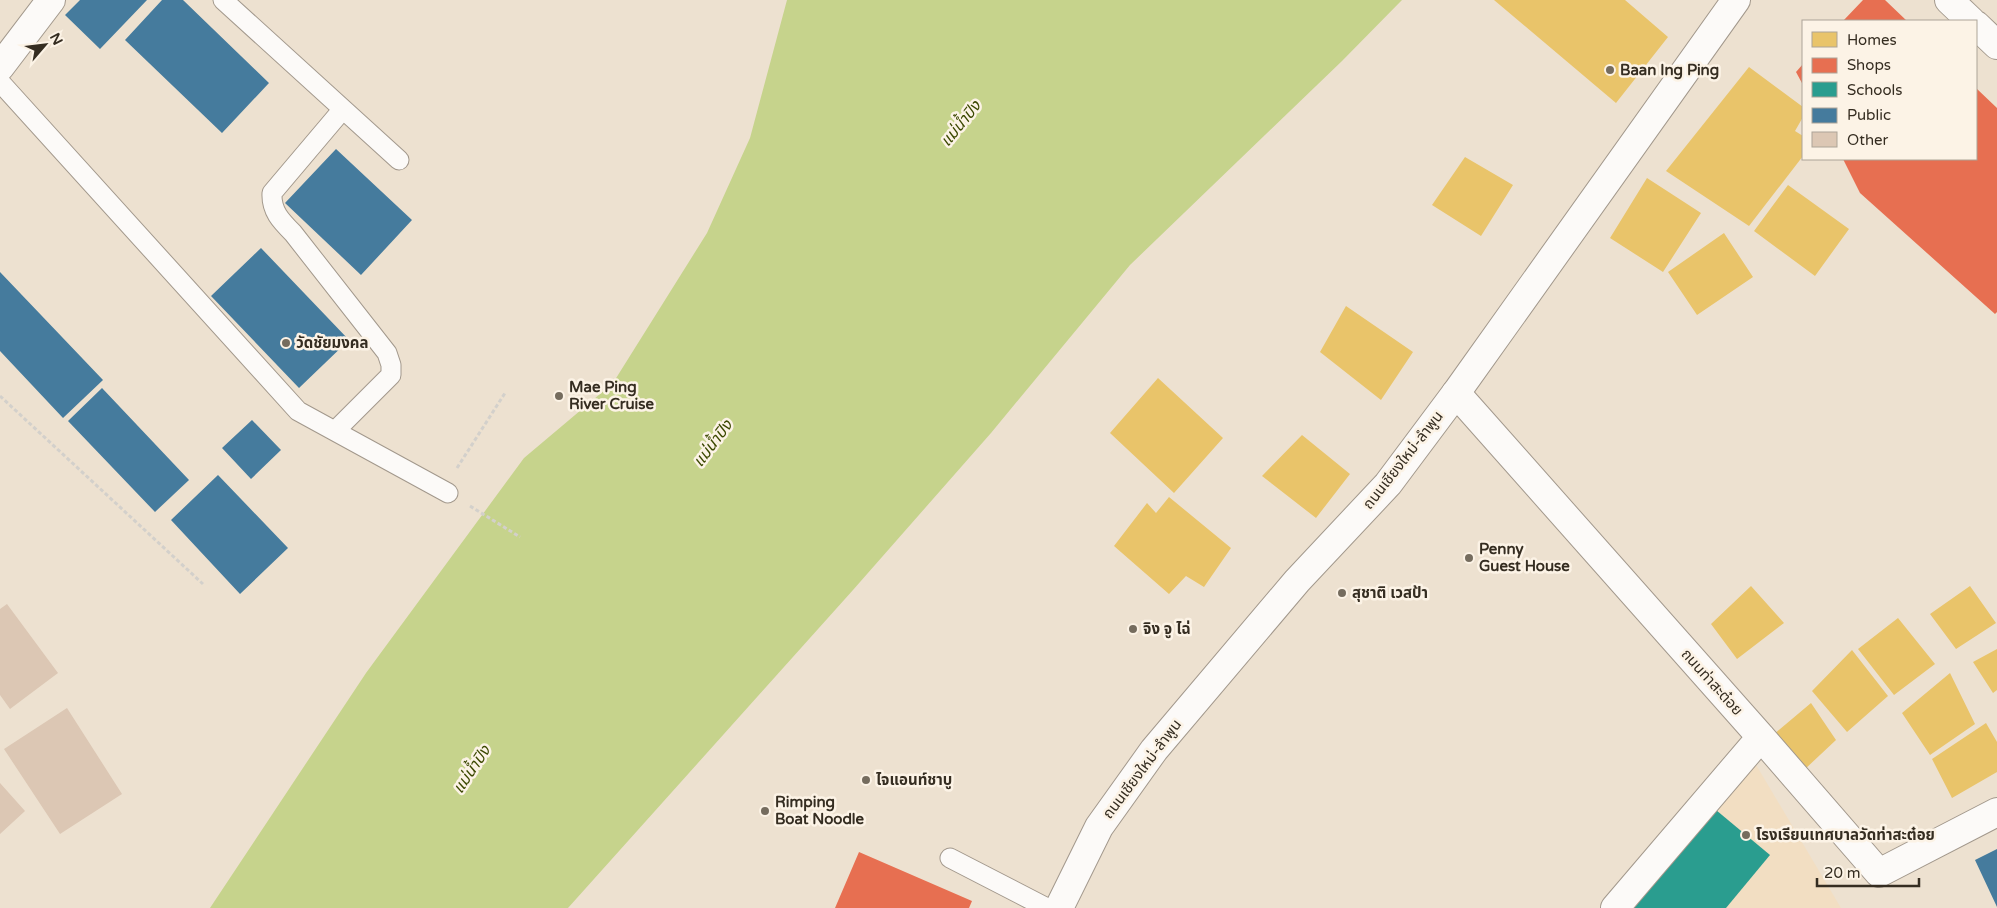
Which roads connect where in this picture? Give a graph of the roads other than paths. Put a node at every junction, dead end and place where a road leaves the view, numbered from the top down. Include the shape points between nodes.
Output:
1 (51, 0) edge
2 (223, 0) edge
3 (1736, 0) edge
4 (1949, 0) edge
5 (1970, 20) edge
6 (1977, 26) edge
7 (1997, 46) edge
8 (0, 67) edge
9 (0, 82) edge
10 (343, 109) junction
11 (399, 160) dead end
12 (1456, 393) junction
13 (335, 431) junction
14 (445, 491) road end
15 (1762, 737) junction
16 (1997, 812) edge
17 (950, 858) dead end
18 (1047, 908) edge
19 (1059, 908) edge
20 (1615, 908) edge

1 - 8 street
2 - 10 lane
3 - 12 street, ถนนเชียงใหม่-ลำพูน
4 - 5 street
6 - 7 street
9 - 13 lane via 298,411
10 - 11 lane
10 - 13 lane via 272,193 273,208 280,220 387,353 391,374
12 - 15 street, ถนนท่าสะต๋อย
12 - 19 street, ถนนเชียงใหม่-ลำพูน via 1388,484 1297,581 1154,750 1099,827
13 - 14 lane
15 - 16 street, ถนนท่าสะต๋อย via 1879,873
15 - 20 street
17 - 18 lane

